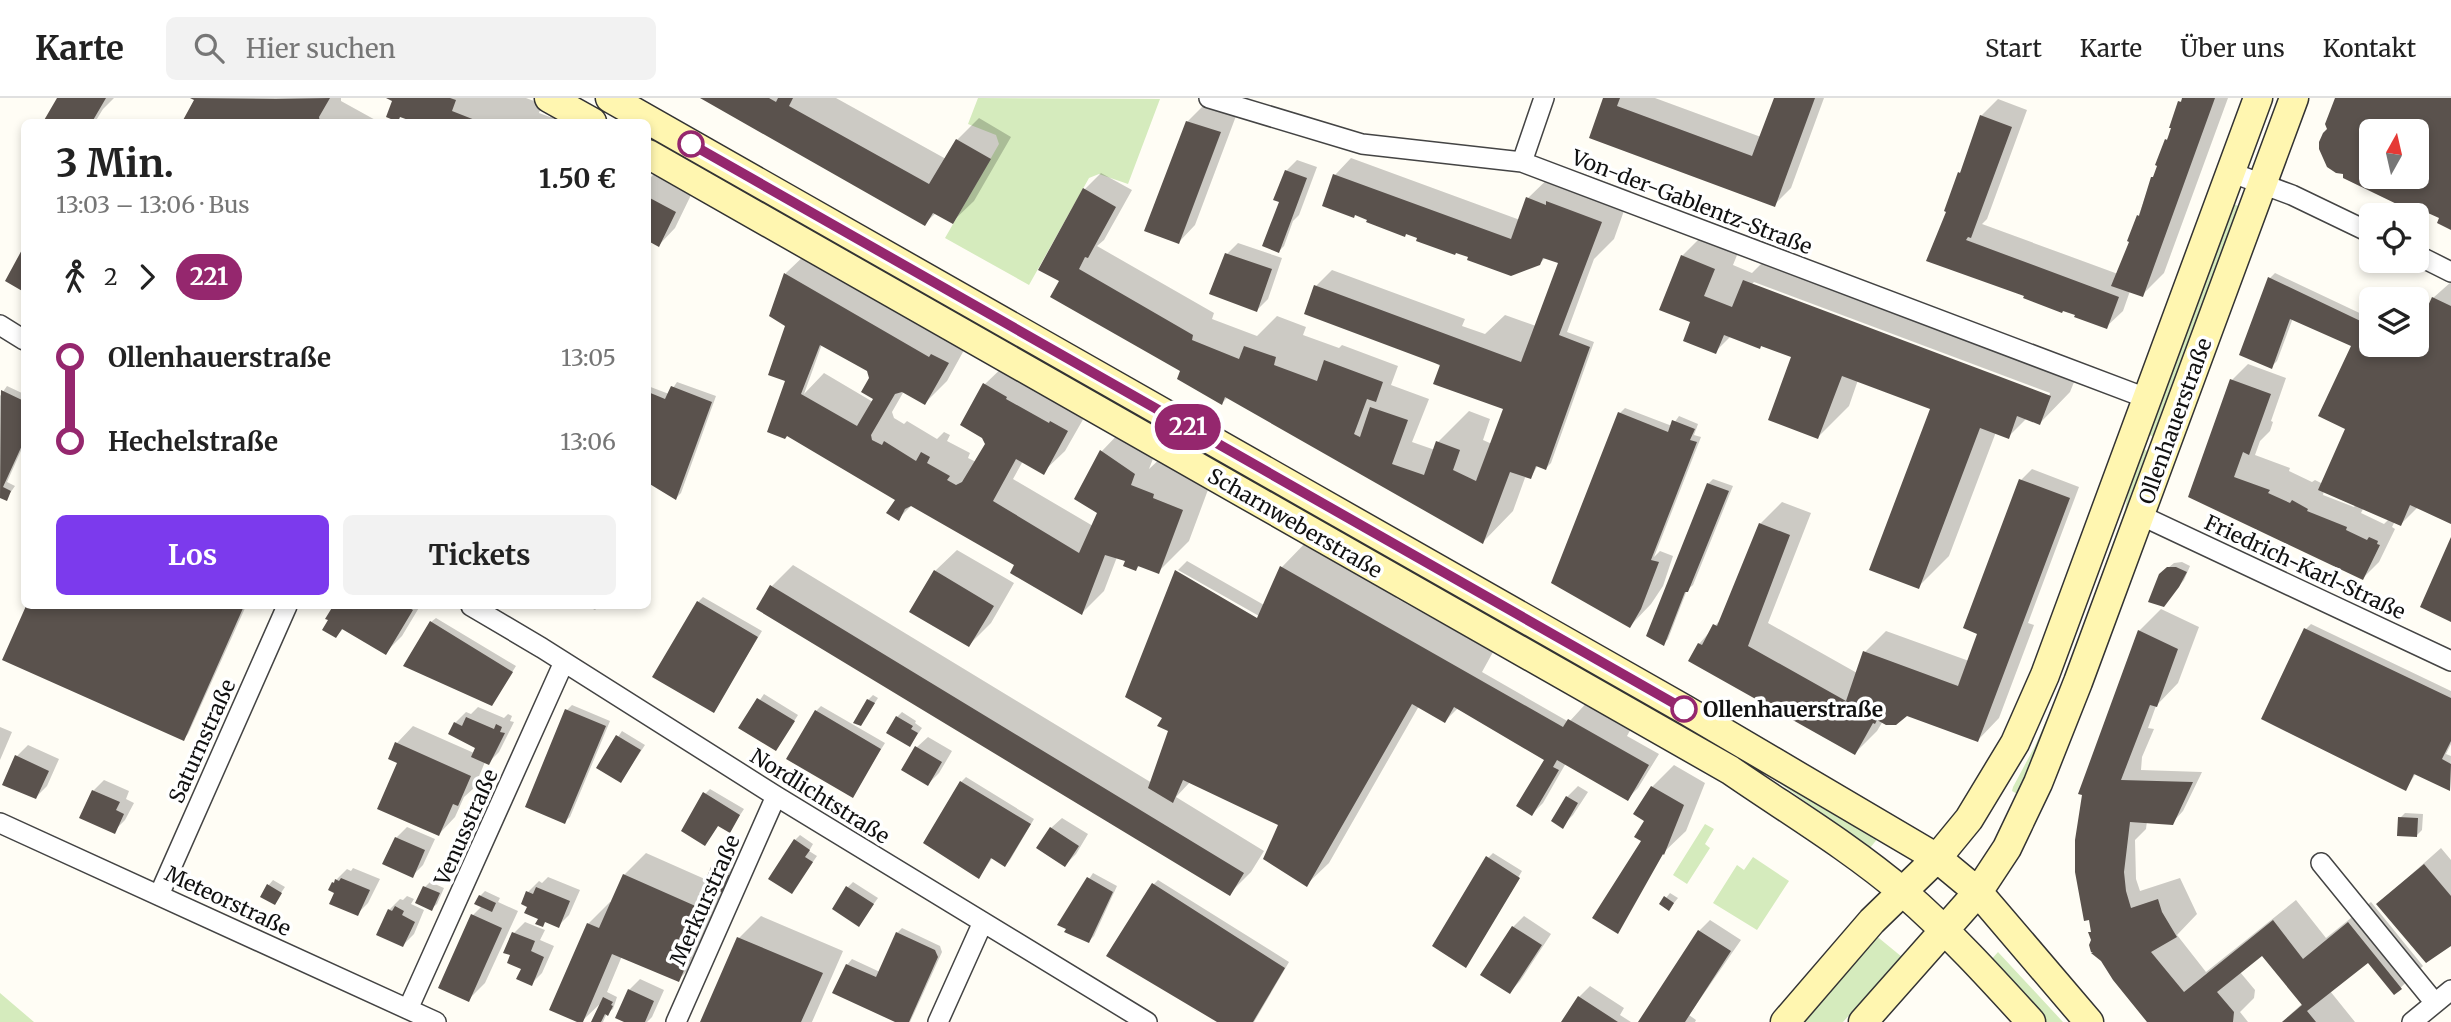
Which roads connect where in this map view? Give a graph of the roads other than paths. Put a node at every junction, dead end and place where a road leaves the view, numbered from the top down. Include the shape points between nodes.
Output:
1 (549, 98) edge
2 (1209, 98) edge
3 (1544, 98) edge
4 (2258, 98) edge
5 (2294, 98) edge
6 (617, 106) edge
7 (587, 119) edge
8 (641, 119) edge
9 (651, 125) edge
10 (651, 156) edge
11 (1522, 162) junction
12 (2230, 172) junction
13 (2262, 184) junction
14 (801, 207) junction
15 (2359, 227) edge
16 (787, 234) junction
17 (2429, 261) edge
18 (2451, 272) edge
19 (0, 326) edge
20 (21, 338) edge
21 (2146, 398) junction
22 (2140, 515) junction
23 (286, 609) edge
24 (476, 609) edge
25 (2451, 661) edge
26 (564, 663) junction
27 (1986, 792) junction
28 (776, 796) junction
29 (2024, 814) junction
30 (0, 824) edge
31 (1937, 858) junction
32 (2321, 863) dead end
33 (1902, 891) junction
34 (1978, 892) junction
35 (159, 895) junction
36 (983, 922) junction
37 (1946, 931) junction
38 (2451, 990) edge
39 (2435, 1003) junction
40 (408, 1009) junction
41 (436, 1022) edge
42 (676, 1022) edge
43 (938, 1022) edge
44 (1147, 1022) edge
45 (1785, 1022) edge
46 (1863, 1022) edge
47 (2031, 1022) edge
48 (2089, 1022) edge
49 (2412, 1022) edge

1 - 7 main road
2 - 11 street, Von-der-Gablentz-Straße via 1362,144
3 - 11 street
4 - 12 main road, Ollenhauerstraße
5 - 13 main road, Ollenhauerstraße
6 - 8 main road, Scharnweberstraße
9 - 14 main road, Scharnweberstraße
10 - 16 main road, Scharnweberstraße
11 - 21 street, Von-der-Gablentz-Straße
12 - 13 street
12 - 21 main road, Ollenhauerstraße
13 - 15 street
13 - 22 main road, Ollenhauerstraße
14 - 16 main road
14 - 31 main road, Scharnweberstraße via 1801,776
16 - 33 main road, Scharnweberstraße via 1730,770
17 - 18 street
19 - 20 street
21 - 27 main road, Ollenhauerstraße via 2026,722
22 - 25 street, Friedrich-Karl-Straße
22 - 29 main road, Ollenhauerstraße
23 - 35 street, Saturnstraße
24 - 26 street, Nordlichtstraße
26 - 28 street, Nordlichtstraße
26 - 40 street, Venusstraße
27 - 29 main road
27 - 31 main road, Ollenhauerstraße
28 - 36 street, Nordlichtstraße
28 - 42 street, Merkurstraße
29 - 34 main road, Ollenhauerstraße
30 - 35 street, Meteorstraße
31 - 33 main road, Ollenhauerstraße
31 - 34 main road, Scharnweberstraße
32 - 39 street
33 - 37 main road, Scharnweberstraße
33 - 45 main road, Ollenhauerstraße
34 - 37 main road, Ollenhauerstraße
34 - 48 main road, Scharnweberstraße
35 - 40 street, Meteorstraße
36 - 43 street
36 - 44 street, Nordlichtstraße
37 - 46 main road, Ollenhauerstraße
37 - 47 main road, Scharnweberstraße
38 - 39 street
39 - 49 street
40 - 41 street, Meteorstraße

